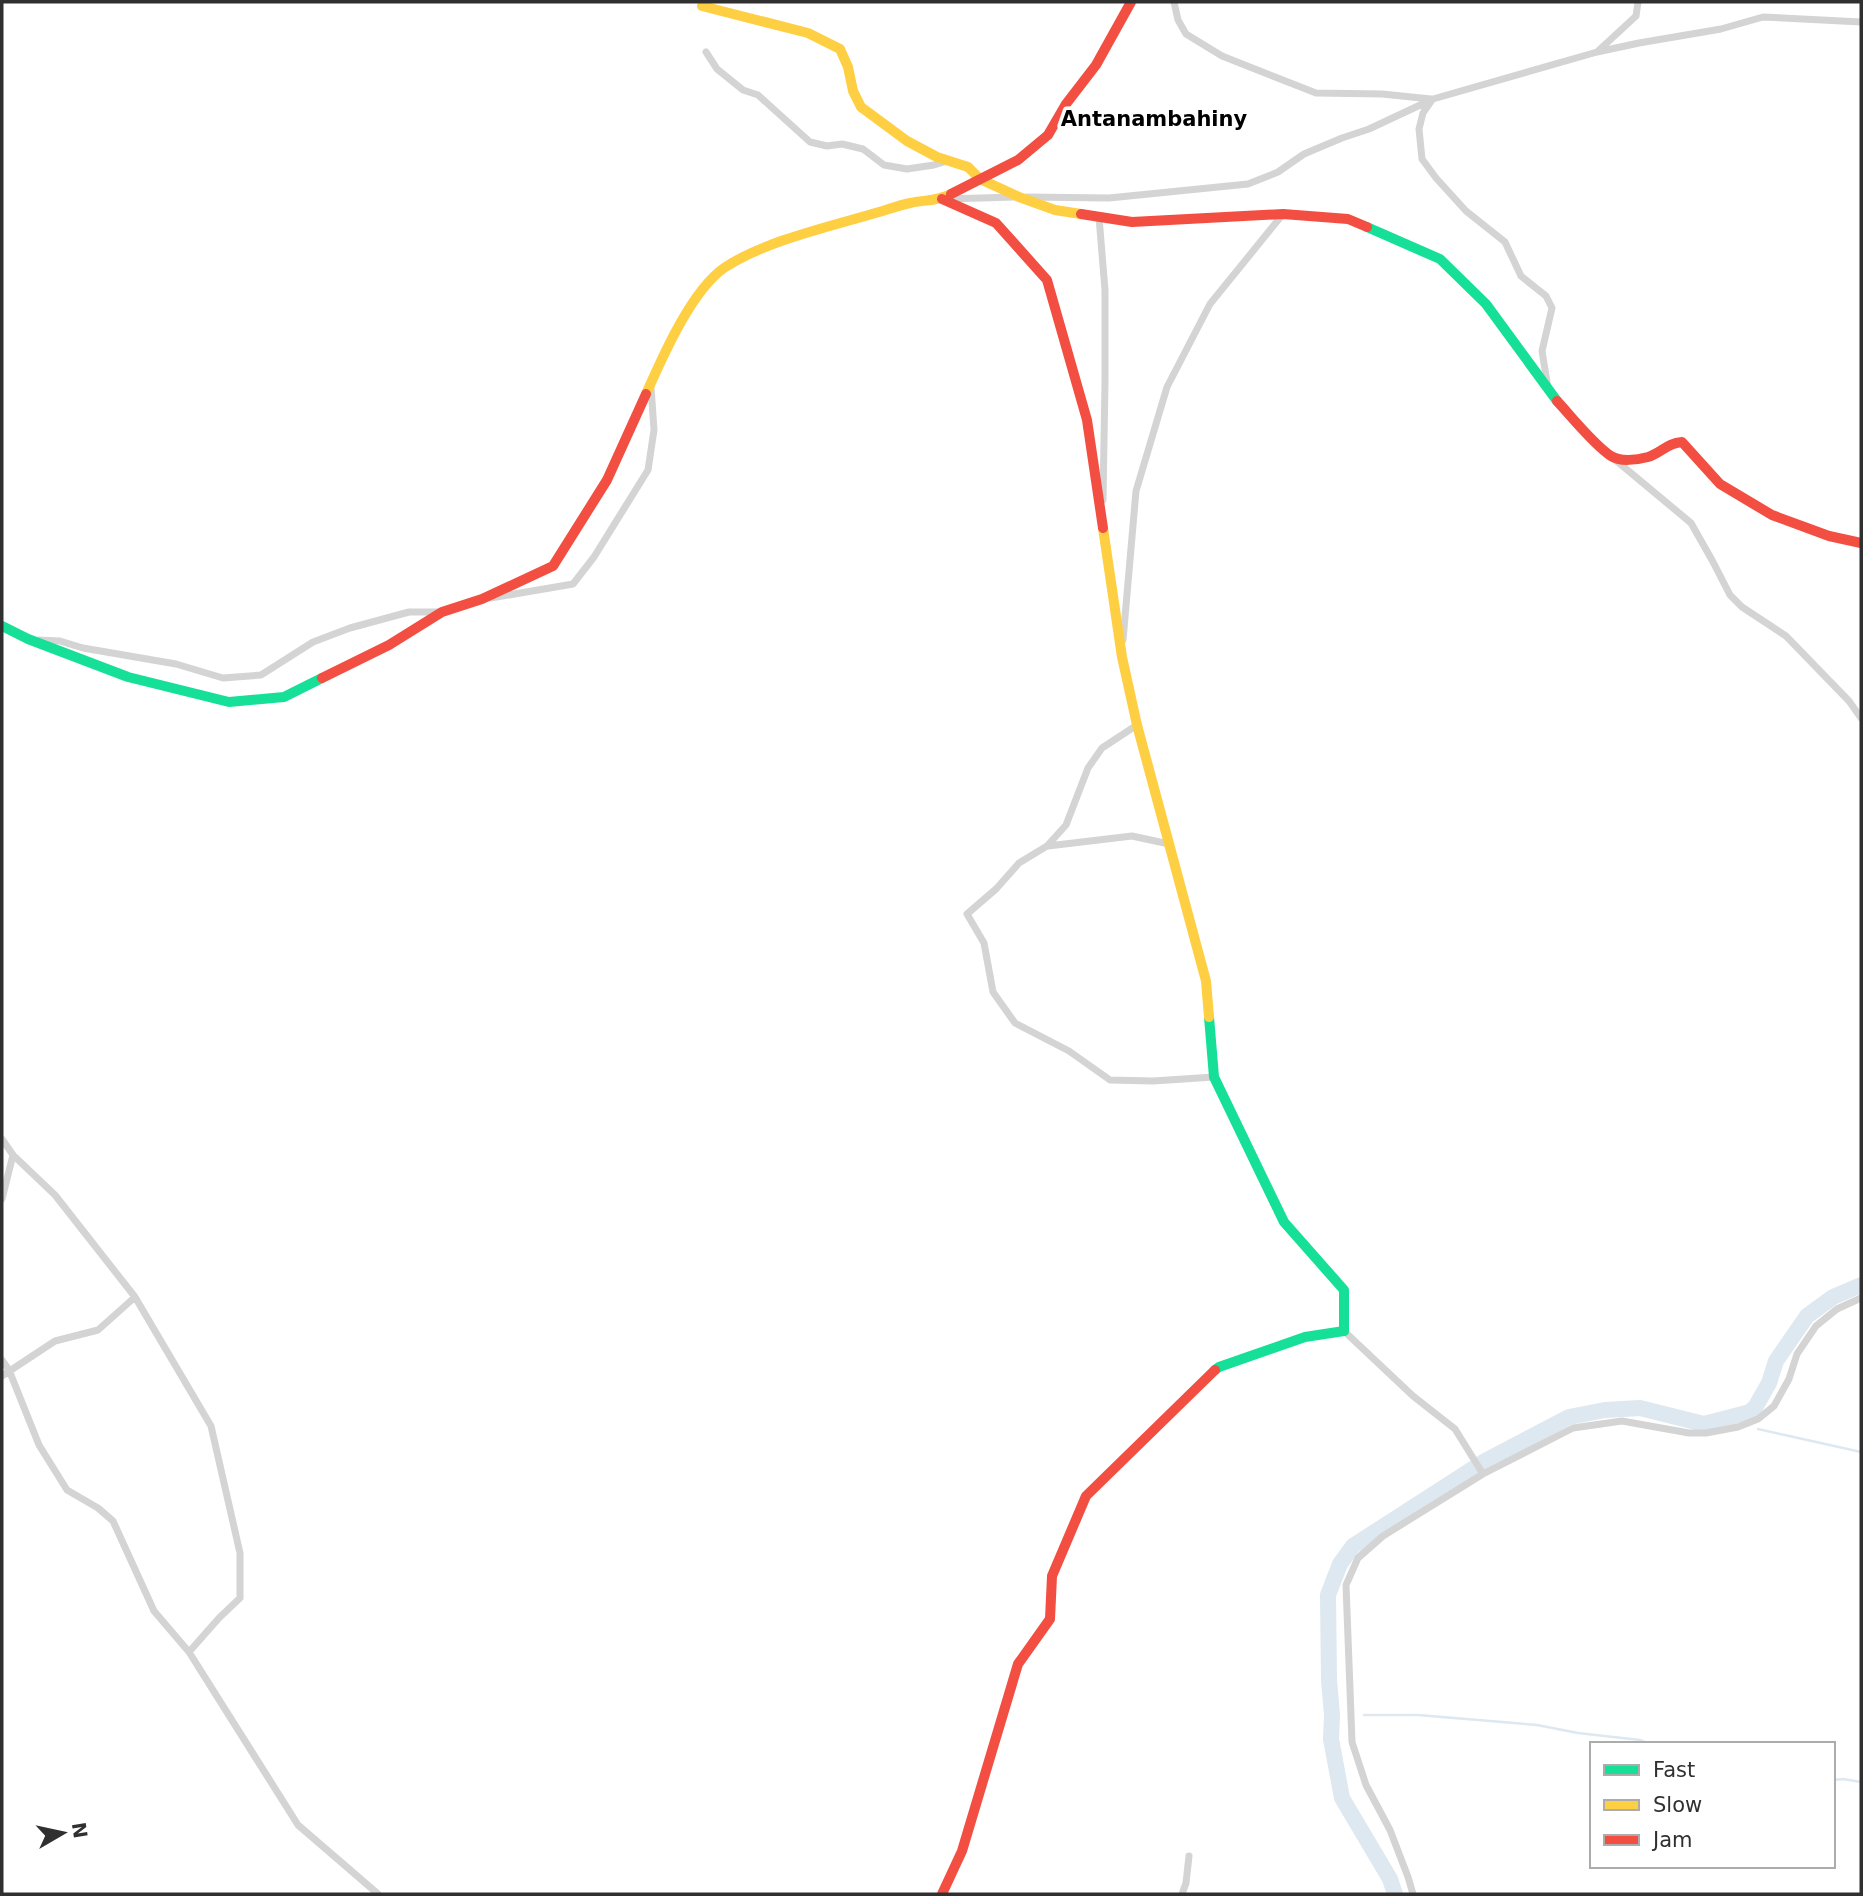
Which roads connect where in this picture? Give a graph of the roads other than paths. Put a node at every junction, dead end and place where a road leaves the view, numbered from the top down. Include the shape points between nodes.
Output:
1 (1131, 2) edge
2 (1174, 2) edge
3 (1638, 2) edge
4 (702, 6) dead end
5 (1861, 22) edge
6 (706, 52) dead end
7 (1597, 52) junction
8 (1433, 99) junction
9 (948, 161) junction
10 (980, 179) junction
11 (1019, 197) junction
12 (942, 199) junction
13 (1283, 214) junction
14 (1099, 218) junction
15 (651, 383) junction
16 (1549, 391) junction
17 (1612, 457) junction
18 (1102, 526) junction
19 (1861, 543) edge
20 (482, 599) junction
21 (442, 612) junction
22 (2, 626) edge
23 (27, 639) junction
24 (1122, 657) junction
25 (1861, 718) edge
26 (1137, 725) junction
27 (1169, 844) junction
28 (1047, 846) junction
29 (1214, 1077) junction
30 (2, 1139) edge
31 (13, 1155) junction
32 (2, 1199) edge
33 (135, 1297) junction
34 (1861, 1298) edge
35 (1344, 1331) junction
36 (2, 1360) edge
37 (9, 1370) junction
38 (2, 1376) edge
39 (1481, 1472) junction
40 (189, 1652) junction
41 (1189, 1856) dead end
42 (378, 1894) edge
43 (942, 1894) edge
44 (1182, 1894) edge
45 (1413, 1894) edge

1 - 10 street via 1096,65 1048,135 1018,160
2 - 8 street via 1186,34 1222,56 1316,93
3 - 7 street via 1636,16
4 - 9 street via 808,33 840,49 861,107 907,141
5 - 7 street via 1763,17
6 - 9 street via 718,69 743,90 758,95 810,142 863,149 884,165 907,169
7 - 8 street
8 - 11 street via 1304,154 1278,172 1248,184 1110,198
8 - 16 street via 1419,129 1422,159 1466,211 1505,243 1521,276 1546,296 1552,308 1542,351
9 - 10 street via 968,167
10 - 11 street
10 - 12 street
11 - 12 street
11 - 14 street
12 - 15 street via 909,203 785,240 723,269 703,289
12 - 18 street via 996,223 1046,280 1087,420
13 - 14 street via 1132,222
13 - 16 street via 1348,219 1440,259 1486,304
13 - 24 street via 1210,304 1167,387 1136,491
14 - 18 street via 1105,303
15 - 20 street via 607,480 553,566
15 - 20 street via 654,430 648,470 573,584
16 - 17 street
17 - 19 street via 1636,460 1682,442 1720,484 1772,515
17 - 25 street via 1690,523 1730,595 1786,636
18 - 24 street
20 - 21 street
21 - 23 street via 409,612 351,628 313,642 261,675 223,678 176,664
21 - 23 street via 284,697 229,702 128,677
22 - 23 street
24 - 26 street
26 - 27 street
26 - 28 street via 1101,748 1088,768 1066,825
27 - 28 street via 1132,836
27 - 29 street via 1206,981
28 - 29 street via 1019,863 968,914 984,943 993,992 1015,1023 1069,1051 1110,1080
29 - 35 street via 1284,1222 1344,1290
30 - 31 street
31 - 32 street
31 - 33 street via 55,1195
33 - 37 street via 98,1330 55,1341
33 - 40 street via 211,1426 240,1553 240,1598
34 - 39 street via 1816,1326 1797,1354 1774,1406 1758,1419 1706,1433 1622,1421 1573,1428
35 - 39 street via 1455,1429
35 - 43 street via 1305,1337 1219,1367 1086,1496 1052,1576 1050,1619 1018,1664 962,1852
36 - 37 street
37 - 38 street
37 - 40 street via 40,1445 68,1490 113,1521 155,1611
39 - 45 street via 1383,1536 1358,1558 1346,1585 1352,1742
40 - 42 street via 298,1825
41 - 44 street

